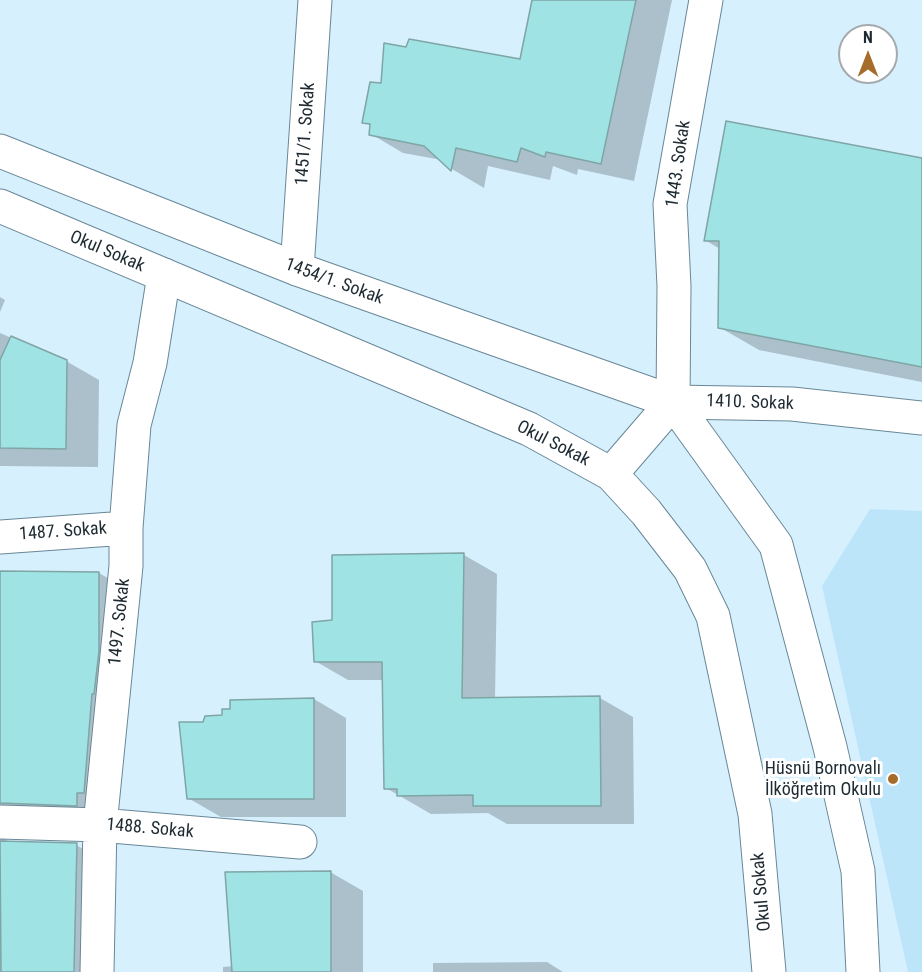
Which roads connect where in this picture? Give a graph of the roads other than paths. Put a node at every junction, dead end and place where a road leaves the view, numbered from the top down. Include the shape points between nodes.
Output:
1 (315, 0) edge
2 (706, 0) edge
3 (0, 151) edge
4 (0, 206) edge
5 (297, 269) junction
6 (164, 275) junction
7 (673, 402) junction
8 (922, 418) edge
9 (611, 474) junction
10 (126, 528) junction
11 (0, 537) edge
12 (0, 822) edge
13 (100, 825) junction
14 (300, 842) dead end
15 (97, 972) edge
16 (769, 972) edge
17 (863, 972) edge

1 - 5 main road, 1451/1. Sokak
2 - 7 main road, 1443. Sokak via 670,204
3 - 5 main road, 1454/1. Sokak
4 - 6 main road, Okul Sokak
5 - 7 main road, 1454/1. Sokak
6 - 9 main road, Okul Sokak via 529,429
6 - 10 main road, 1497. Sokak via 150,363 134,425
7 - 8 main road, 1410. Sokak via 792,404
7 - 9 main road
7 - 17 main road via 776,545 830,747 858,871
9 - 16 main road, Okul Sokak via 690,569 713,616 755,814
10 - 11 main road, 1487. Sokak
10 - 13 main road, 1497. Sokak via 126,566
12 - 13 main road, 1488. Sokak
13 - 14 main road, 1488. Sokak
13 - 15 main road, 1497. Sokak

